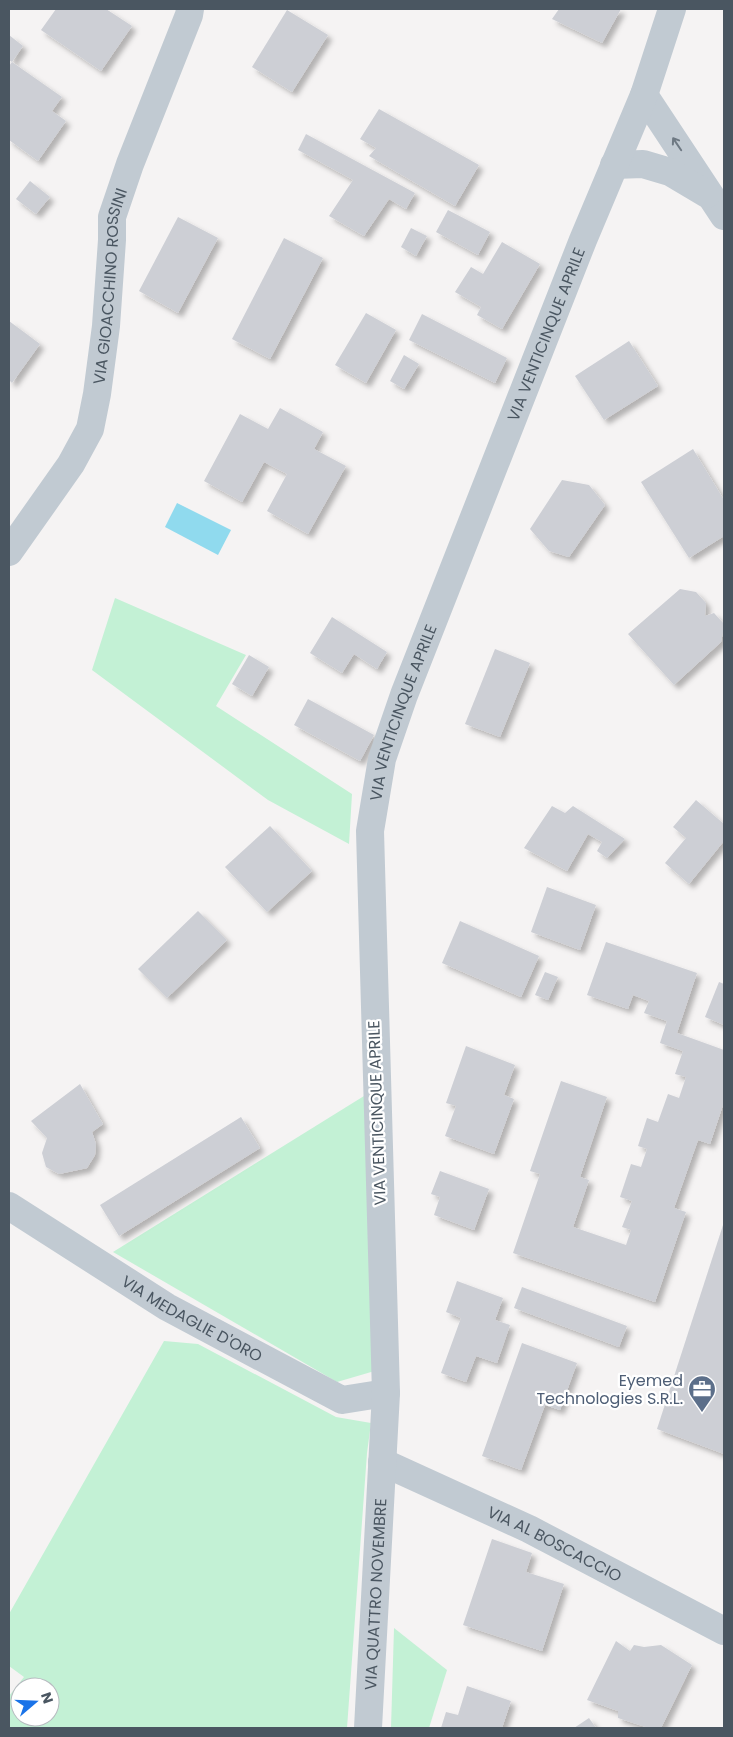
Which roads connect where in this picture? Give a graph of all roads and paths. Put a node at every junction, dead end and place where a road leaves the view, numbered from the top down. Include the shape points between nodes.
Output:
1 (190, 9) edge
2 (672, 9) edge
3 (644, 95) junction
4 (614, 165) junction
5 (719, 207) edge
6 (12, 540) edge
7 (9, 1206) edge
8 (386, 1393) junction
9 (382, 1462) junction
10 (724, 1631) edge
11 (368, 1728) edge

1 - 6 street, VIA GIOACCHINO ROSSINI via 112,217 106,326 90,429 71,464
2 - 3 street, VIA VENTICINQUE APRILE
3 - 4 street, VIA VENTICINQUE APRILE
5 -> 3 street
4 - 5 street via 643,164 670,172
4 - 8 street, VIA VENTICINQUE APRILE via 582,240 382,759 370,831
7 - 8 street, VIA MEDAGLIE D'ORO via 166,1308 342,1400
8 - 9 street, VIA VENTICINQUE APRILE
9 - 10 street, VIA AL BOSCACCIO via 529,1529
9 - 11 street, VIA QUATTRO NOVEMBRE

